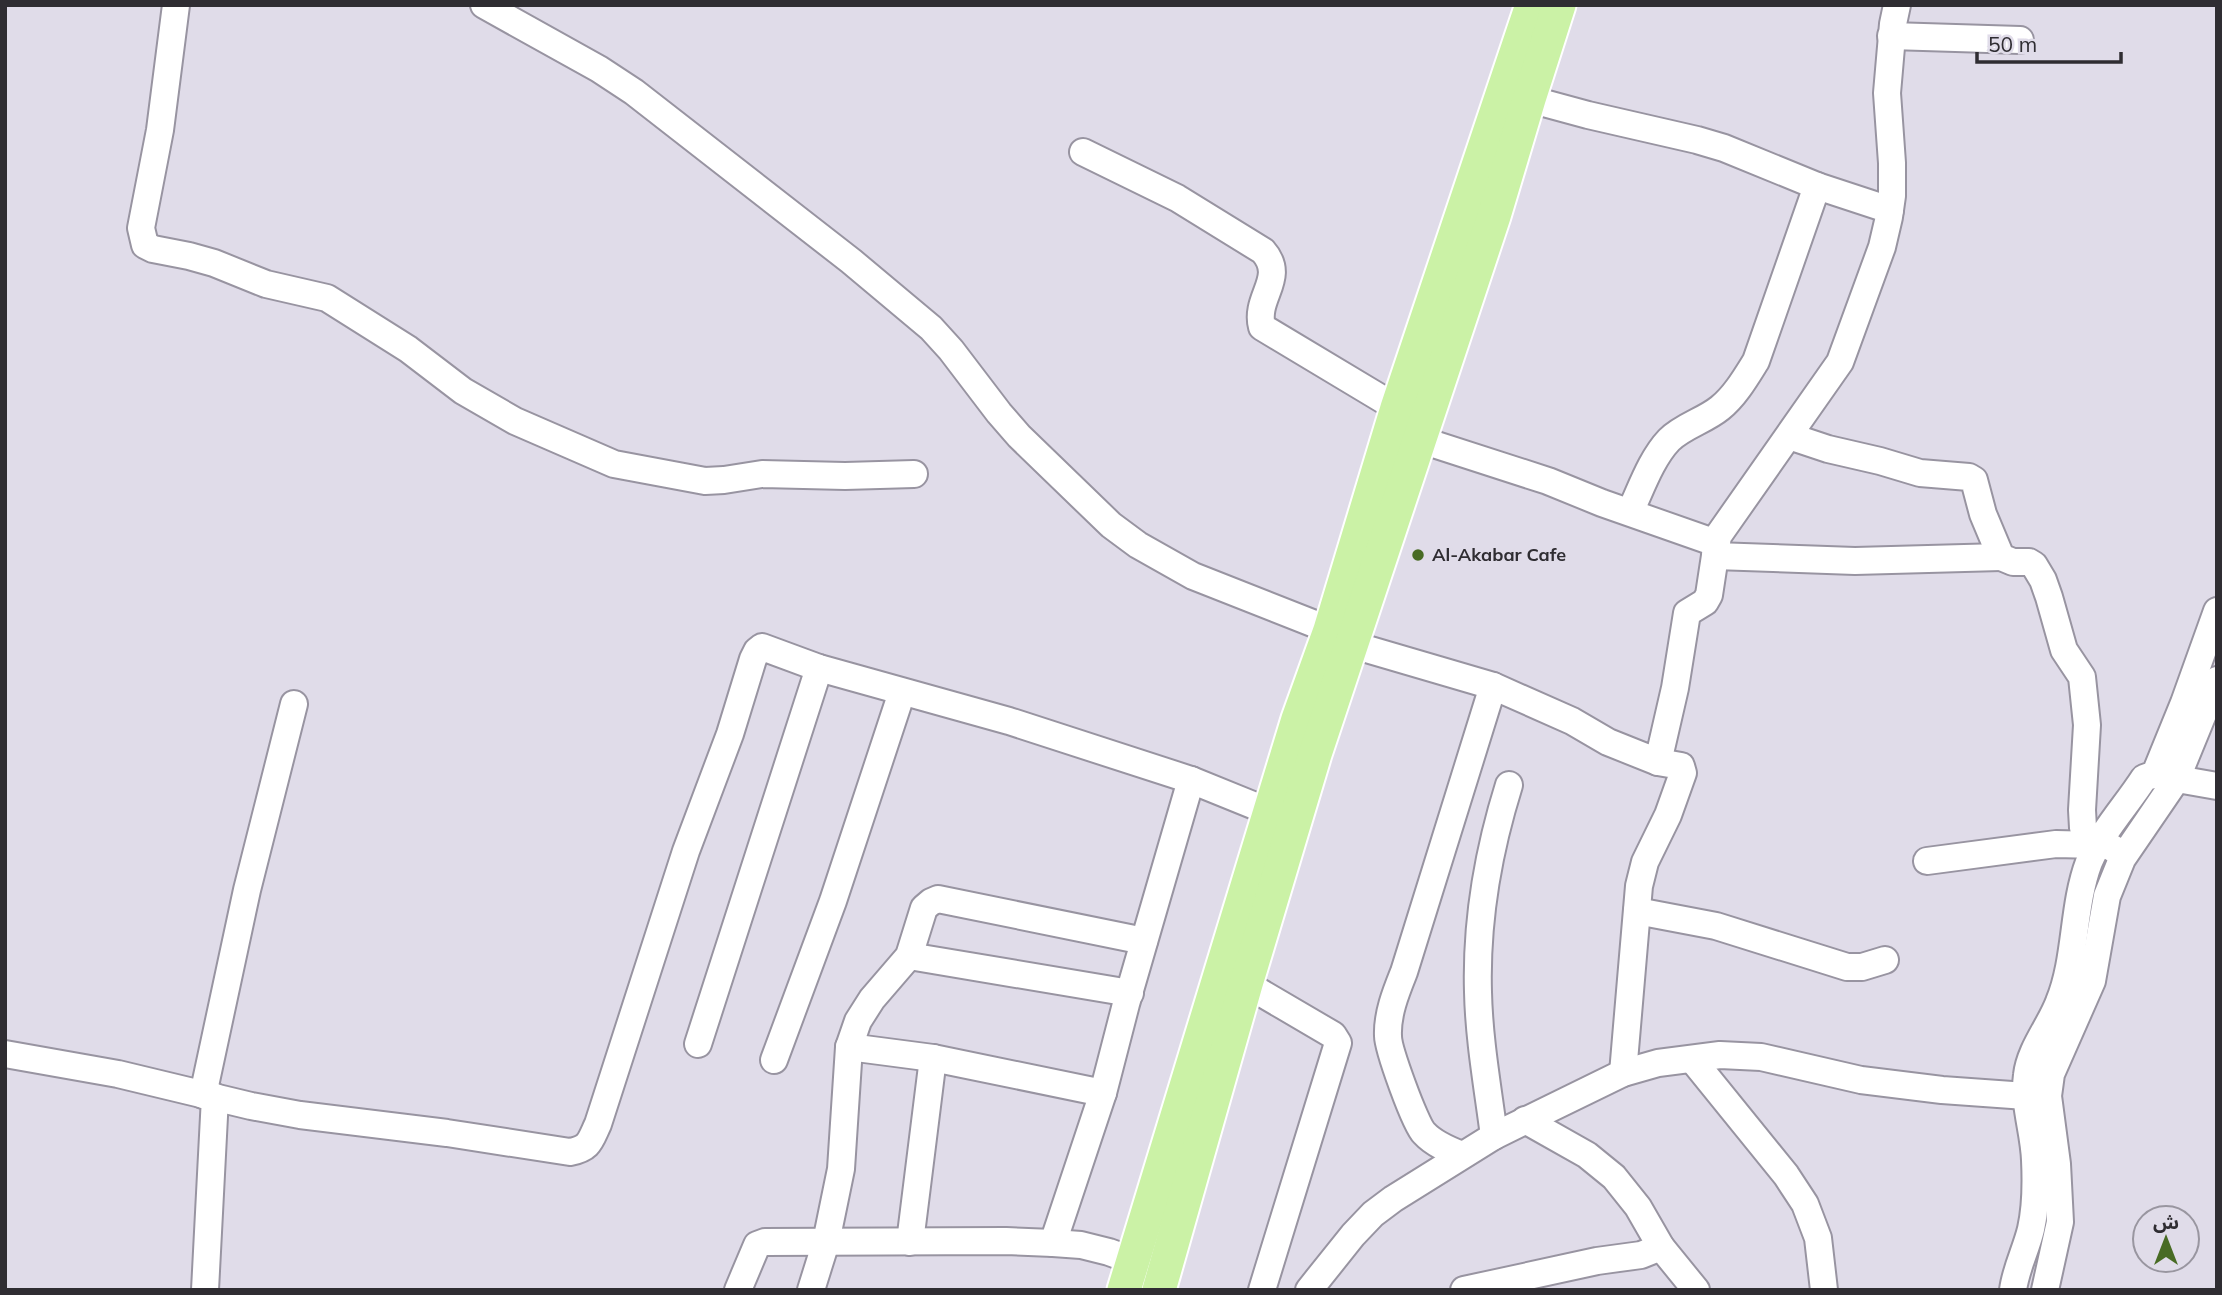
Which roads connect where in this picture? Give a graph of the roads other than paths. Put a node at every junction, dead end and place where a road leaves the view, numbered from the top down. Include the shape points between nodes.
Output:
1 (176, 5) edge
2 (484, 5) edge
3 (1532, 5) edge
4 (1559, 5) edge
5 (1897, 5) edge
6 (1891, 36) junction
7 (2020, 40) dead end
8 (1529, 99) junction
9 (1083, 152) dead end
10 (1817, 186) junction
11 (1891, 210) junction
12 (1397, 408) junction
13 (1789, 436) junction
14 (1421, 440) junction
15 (914, 474) dead end
16 (1630, 512) junction
17 (1716, 549) junction
18 (2001, 557) junction
19 (2217, 611) edge
20 (1342, 637) junction
21 (819, 668) junction
22 (2217, 680) edge
23 (1493, 686) junction
24 (902, 692) junction
25 (294, 704) dead end
26 (1658, 762) junction
27 (2166, 777) junction
28 (1191, 780) junction
29 (1509, 785) dead end
30 (2217, 786) edge
31 (1270, 812) junction
32 (2098, 843) junction
33 (2124, 856) junction
34 (1927, 861) dead end
35 (1637, 911) junction
36 (1144, 942) junction
37 (909, 957) junction
38 (1885, 960) dead end
39 (1246, 984) junction
40 (1130, 993) junction
41 (698, 1044) dead end
42 (849, 1047) junction
43 (5, 1054) edge
44 (933, 1058) junction
45 (1692, 1059) junction
46 (774, 1060) dead end
47 (1623, 1073) junction
48 (1103, 1093) junction
49 (209, 1096) junction
50 (2026, 1096) junction
51 (1525, 1120) junction
52 (1494, 1136) junction
53 (1462, 1155) junction
54 (826, 1242) junction
55 (910, 1242) junction
56 (1053, 1243) junction
57 (1661, 1247) junction
58 (1128, 1275) edge
59 (1162, 1281) edge
60 (2012, 1283) edge
61 (2047, 1289) edge
62 (205, 1290) edge
63 (738, 1290) edge
64 (811, 1290) edge
65 (1262, 1290) edge
66 (1309, 1290) edge
67 (1464, 1290) edge
68 (1696, 1290) edge
69 (1824, 1290) edge

1 - 15 street via 160,130 141,228 145,245 214,263 276,287 327,298 408,349 463,391 515,421 614,464 705,481 762,474
2 - 20 street via 634,92 851,261 931,328 1019,436 1120,531 1193,576
3 - 12 main road
4 - 8 main road
5 - 6 street
6 - 7 street
6 - 11 street via 1887,93
8 - 10 street via 1698,140
8 - 14 main road
9 - 12 street via 1177,198 1263,251 1271,260 1272,276 1260,313 1262,327
10 - 11 street
10 - 16 street via 1756,361 1721,407 1668,440
11 - 13 street via 1840,362
12 - 20 main road
13 - 17 street via 1722,528
13 - 18 street via 1920,473 1969,477
14 - 16 street
14 - 20 main road
16 - 17 street
17 - 18 street via 1855,561
17 - 26 street via 1709,595 1687,613
18 - 32 street via 2034,565 2064,650 2082,677 2087,725 2083,828
19 - 27 street via 2184,703
20 - 23 street
20 - 31 main road via 1298,719
20 - 39 main road via 1315,754
21 - 24 street
21 - 41 street
21 - 49 street via 762,647 753,659 603,1111 586,1147 570,1152 300,1115
22 - 27 street
23 - 26 street
23 - 53 street via 1396,991 1388,1035 1424,1133
24 - 28 street
24 - 46 street
25 - 49 street via 247,890
26 - 35 street via 1681,766 1683,773 1645,862
27 - 30 street
27 - 32 street via 2144,778
27 - 33 street
28 - 31 street
28 - 36 street
29 - 52 street via 1482,898 1479,942 1478,993
31 - 58 main road
32 - 33 street
32 - 34 street
32 - 50 street via 2079,897 2059,1003 2027,1073
33 - 61 street via 2107,895 2092,981 2051,1074 2060,1223
35 - 38 street via 1716,926 1847,967
35 - 47 street
36 - 37 street via 938,899 925,908
36 - 40 street
37 - 40 street
37 - 42 street via 872,999
39 - 59 main road
39 - 65 street via 1333,1035 1338,1043
40 - 48 street
42 - 44 street
42 - 54 street via 841,1168
43 - 49 street
44 - 48 street
44 - 55 street
45 - 47 street
45 - 50 street via 1761,1057 1861,1080
45 - 69 street via 1805,1204 1818,1238
47 - 51 street
48 - 56 street
49 - 62 street
50 - 60 street via 2035,1157 2034,1194 2031,1228
51 - 52 street
51 - 57 street via 1587,1155 1614,1177 1639,1206
52 - 53 street
53 - 66 street via 1373,1214
54 - 55 street
54 - 63 street via 760,1243
54 - 64 street
55 - 56 street
56 - 58 street via 1109,1252
57 - 67 street via 1641,1255
57 - 68 street
58 - 59 street
60 - 61 street

